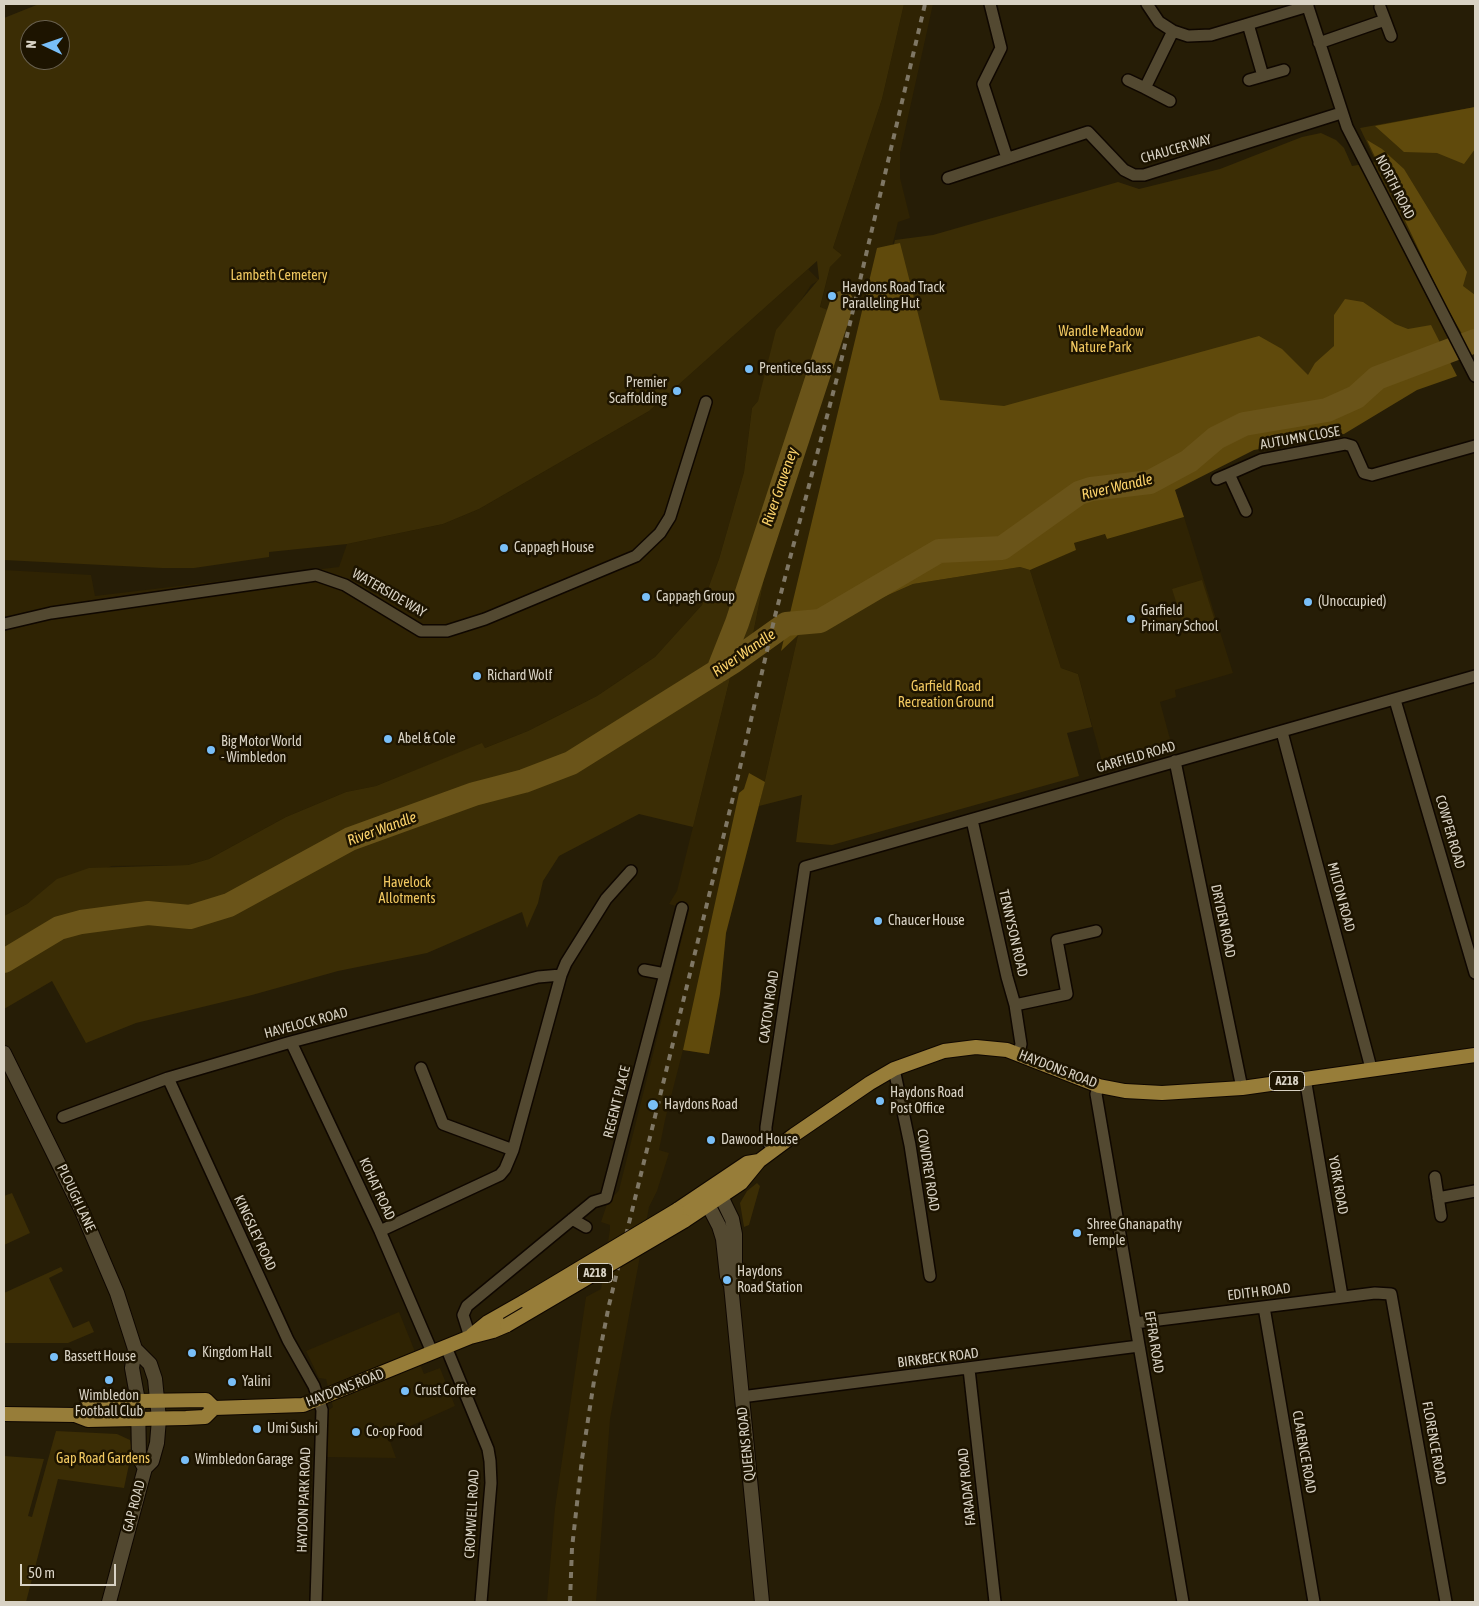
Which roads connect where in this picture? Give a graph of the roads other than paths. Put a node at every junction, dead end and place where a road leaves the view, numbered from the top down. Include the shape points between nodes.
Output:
1 (990, 4) edge
2 (1147, 4) edge
3 (1308, 5) edge
4 (1380, 7) dead end
5 (1385, 20) junction
6 (1248, 24) junction
7 (1173, 31) junction
8 (1390, 36) dead end
9 (1319, 43) junction
10 (1284, 70) dead end
11 (1263, 76) junction
12 (1128, 80) dead end
13 (1249, 80) dead end
14 (1145, 88) junction
15 (1170, 101) dead end
16 (1341, 113) junction
17 (1007, 158) junction
18 (948, 178) dead end
19 (1475, 376) edge
20 (706, 402) dead end
21 (1475, 446) edge
22 (1229, 474) junction
23 (1217, 479) dead end
24 (1246, 511) dead end
25 (4, 624) edge
26 (1475, 676) edge
27 (1395, 700) junction
28 (1282, 732) junction
29 (1175, 761) junction
30 (972, 820) junction
31 (805, 867) joint
32 (632, 871) dead end
33 (682, 908) dead end
34 (1096, 931) dead end
35 (644, 970) dead end
36 (1475, 973) edge
37 (665, 974) junction
38 (561, 975) junction
39 (1016, 1005) junction
40 (291, 1042) junction
41 (4, 1053) edge
42 (1019, 1053) junction
43 (1475, 1055) edge
44 (421, 1068) dead end
45 (1371, 1068) junction
46 (894, 1069) junction
47 (168, 1078) junction
48 (1305, 1078) junction
49 (1098, 1086) junction
50 (1242, 1088) junction
51 (63, 1117) dead end
52 (513, 1150) junction
53 (774, 1151) junction
54 (759, 1160) junction
55 (1435, 1177) dead end
56 (715, 1184) junction
57 (702, 1192) junction
58 (1475, 1192) edge
59 (722, 1197) junction
60 (1438, 1198) junction
61 (708, 1206) junction
62 (681, 1216) junction
63 (1441, 1216) dead end
64 (572, 1219) junction
65 (586, 1227) dead end
66 (380, 1231) junction
67 (930, 1276) dead end
68 (731, 1285) junction
69 (1387, 1292) joint
70 (1342, 1296) junction
71 (1264, 1307) junction
72 (1136, 1323) junction
73 (470, 1337) junction
74 (446, 1346) junction
75 (1139, 1346) junction
76 (135, 1349) junction
77 (432, 1352) junction
78 (969, 1369) junction
79 (741, 1397) junction
80 (319, 1399) junction
81 (138, 1401) junction
82 (158, 1401) junction
83 (214, 1408) junction
84 (4, 1414) edge
85 (75, 1415) junction
86 (159, 1419) junction
87 (138, 1420) junction
88 (145, 1468) junction
89 (109, 1602) edge
90 (316, 1602) edge
91 (481, 1602) edge
92 (762, 1602) edge
93 (995, 1602) edge
94 (1183, 1602) edge
95 (1314, 1602) edge
96 (1446, 1602) edge

1 - 17 street via 1001,48 983,84
2 - 7 street via 1159,22
3 - 6 street
3 - 9 street, NORTH ROAD
4 - 5 street
5 - 8 street
5 - 9 street
6 - 7 street via 1201,36
6 - 11 street
7 - 14 street
9 - 16 street, NORTH ROAD
10 - 11 street
11 - 13 street
12 - 14 street
14 - 15 street
16 - 17 street, CHAUCER WAY via 1144,175 1124,170 1088,132
16 - 19 street, NORTH ROAD
17 - 18 street, CHAUCER WAY
20 - 25 street, WATERSIDE WAY via 670,517 660,534 636,556 457,628 421,630 345,585 316,575 51,613
21 - 22 street, AUTUMN CLOSE via 1372,475 1364,473 1352,446 1345,444 1261,460
22 - 23 street, AUTUMN CLOSE
22 - 24 street
26 - 27 street, GARFIELD ROAD
27 - 28 street, GARFIELD ROAD
27 - 36 street, COWPER ROAD
28 - 29 street, GARFIELD ROAD
28 - 45 street, MILTON ROAD
29 - 30 street, GARFIELD ROAD
29 - 50 street, DRYDEN ROAD
30 - 31 street, GARFIELD ROAD
30 - 39 street, TENNYSON ROAD
31 - 53 street, CAXTON ROAD via 766,1127 766,1138
32 - 38 street via 606,899
33 - 37 street, REGENT PLACE
34 - 39 street via 1057,940 1067,994
35 - 37 street
37 - 64 street, REGENT PLACE via 611,1188 606,1198 593,1202
38 - 40 street, HAVELOCK ROAD via 538,977
38 - 52 street
39 - 42 street, TENNYSON ROAD via 1021,1044
40 - 47 street, HAVELOCK ROAD
40 - 66 street, KOHAT ROAD
41 - 76 main road, PLOUGH LANE via 82,1211 117,1293
42 - 46 main road, HAYDONS ROAD / A218 via 997,1048 963,1048 921,1058
42 - 49 main road, HAYDONS ROAD / A218
43 - 45 main road, HAYDONS ROAD / A218
44 - 52 street via 443,1124
45 - 48 main road, HAYDONS ROAD / A218
46 - 53 main road, HAYDONS ROAD / A218
46 - 67 street, COWDREY ROAD via 910,1145
47 - 51 street, HAVELOCK ROAD
47 - 80 street, KINGSLEY ROAD via 288,1340
48 - 50 main road, HAYDONS ROAD / A218
48 - 70 street, YORK ROAD
49 - 50 main road, HAYDONS ROAD / A218 via 1162,1093
49 - 72 street, EFFRA ROAD via 1096,1094
52 - 66 street via 500,1175
53 - 54 main road, HAYDONS ROAD / A218
54 - 56 main road, HAYDONS ROAD / A218 via 747,1163
54 - 59 main road, HAYDONS ROAD / A218 via 741,1183
55 - 60 street
56 - 57 main road, HAYDONS ROAD / A218
56 - 59 main road, QUEENS ROAD
57 - 61 main road, QUEENS ROAD
57 - 62 main road, HAYDONS ROAD / A218
58 - 60 street
59 - 61 main road, HAYDONS ROAD / A218
59 - 68 main road, QUEENS ROAD via 735,1234 735,1273
60 - 63 street
61 - 62 main road, HAYDONS ROAD / A218
61 - 68 main road, QUEENS ROAD via 716,1217 723,1239
62 - 73 main road, HAYDONS ROAD / A218, bridge via 504,1319 493,1332
64 - 65 street
64 - 73 street, REGENT PLACE via 467,1306 463,1316
66 - 77 street, KOHAT ROAD
68 - 79 main road, QUEENS ROAD
69 - 70 street, EDITH ROAD
69 - 96 street, FLORENCE ROAD via 1394,1298
70 - 71 street, EDITH ROAD
71 - 72 street, EDITH ROAD
71 - 95 street, CLARENCE ROAD
72 - 75 street, EFFRA ROAD
73 - 74 main road, HAYDONS ROAD / A218
74 - 77 main road, HAYDONS ROAD / A218
74 - 91 street, CROMWELL ROAD via 490,1461
75 - 78 street, BIRKBECK ROAD
75 - 94 street, EFFRA ROAD
76 - 81 main road, PLOUGH LANE via 132,1368
76 - 82 main road, PLOUGH LANE via 150,1364
77 - 80 main road, HAYDONS ROAD / A218
78 - 79 street, BIRKBECK ROAD
78 - 93 street, FARADAY ROAD
79 - 92 main road, QUEENS ROAD
80 - 83 main road, HAYDONS ROAD / A218 via 296,1406
80 - 90 street, HAYDON PARK ROAD via 322,1410
81 - 82 main road, HAYDONS ROAD
81 - 85 main road, HAYDONS ROAD via 87,1406
81 - 87 main road, GAP ROAD
82 - 83 main road, HAYDONS ROAD / A218 via 206,1400
82 - 86 main road, GAP ROAD
83 - 86 main road, HAYDONS ROAD via 205,1417
84 - 85 main road
85 - 87 main road, HAYDONS ROAD via 88,1420
86 - 87 main road, HAYDONS ROAD
86 - 88 main road, GAP ROAD via 152,1461
87 - 88 main road, GAP ROAD via 139,1458
88 - 89 main road, GAP ROAD

